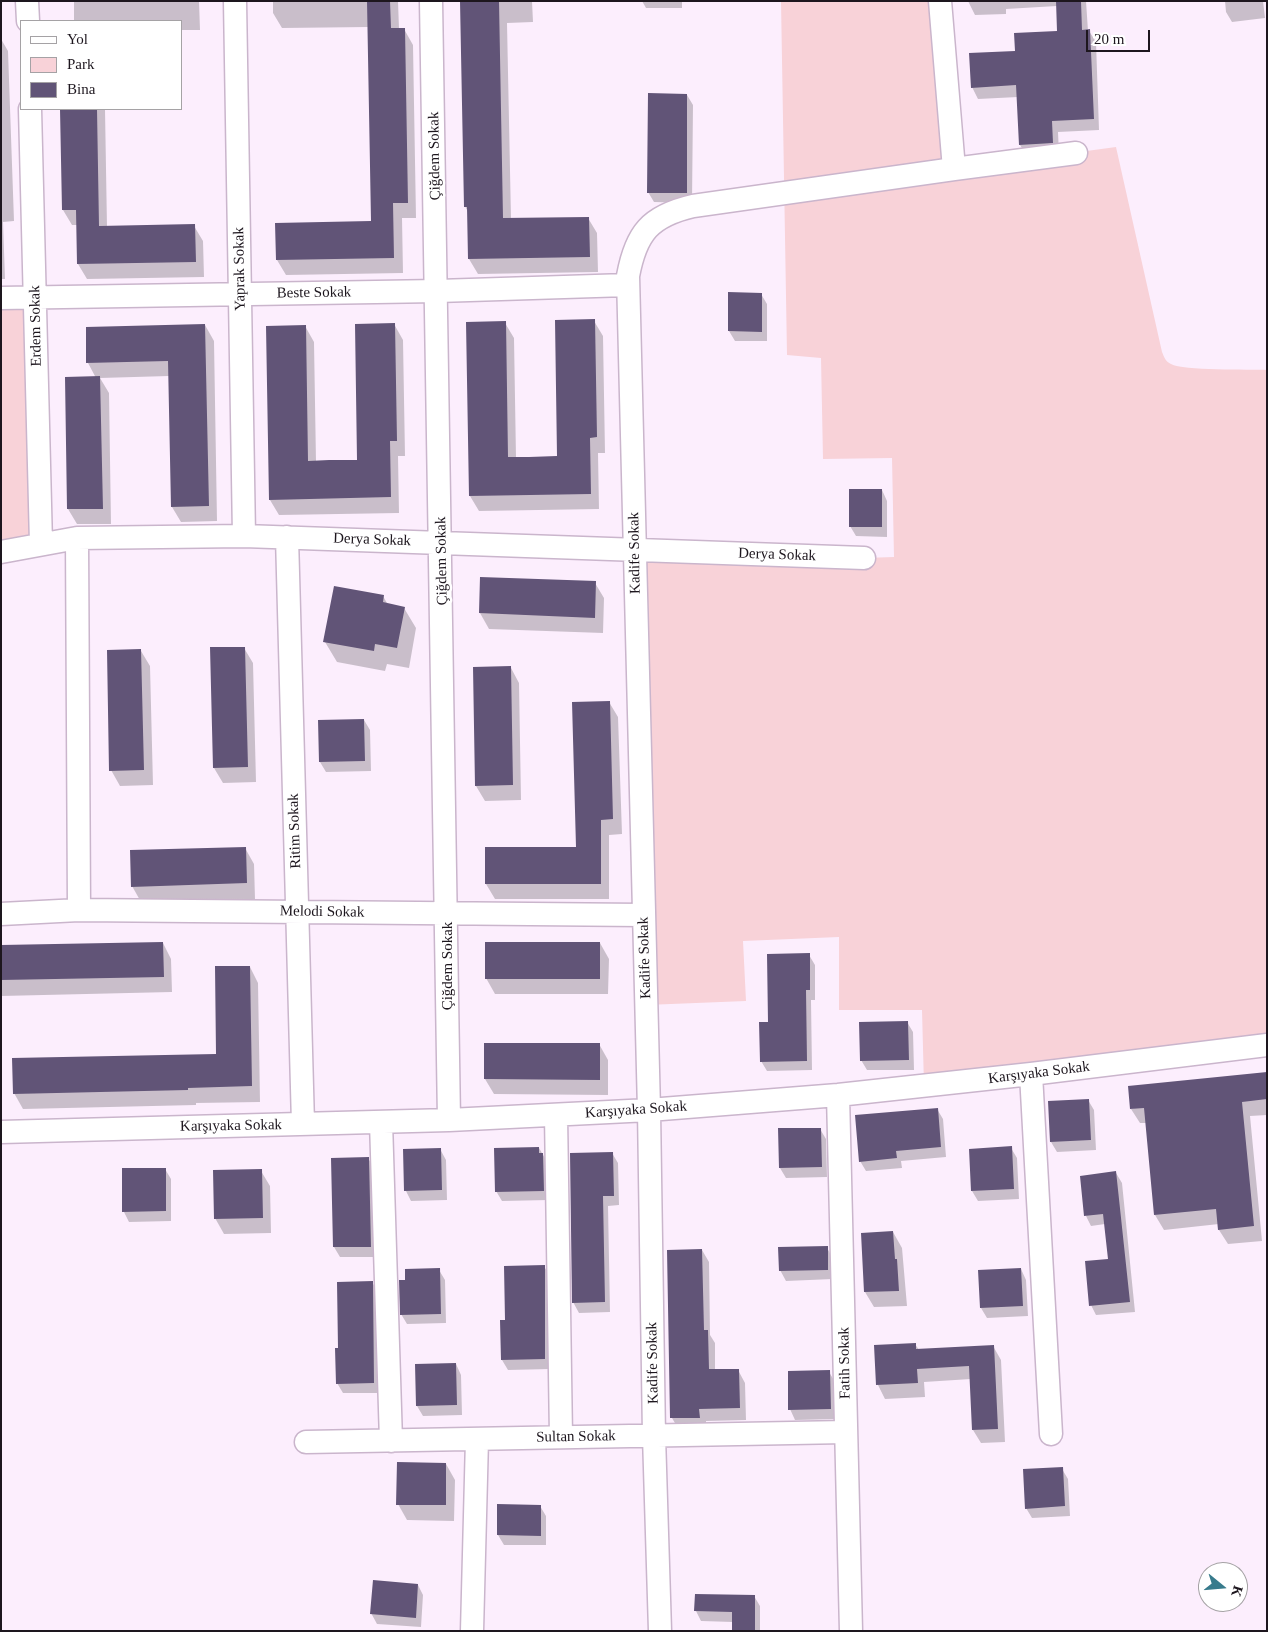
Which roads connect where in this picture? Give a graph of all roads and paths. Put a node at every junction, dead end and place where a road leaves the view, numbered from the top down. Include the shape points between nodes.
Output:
1 (27, 1) edge
2 (236, 1) edge
3 (431, 1) edge
4 (940, 1) edge
5 (28, 20) edge
6 (30, 110) edge
7 (1076, 153) dead end
8 (954, 169) junction
9 (627, 284) junction
10 (438, 291) junction
11 (240, 294) junction
12 (35, 297) junction
13 (1, 298) edge
14 (244, 536) junction
15 (287, 537) junction
16 (77, 538) junction
17 (442, 543) junction
18 (41, 544) junction
19 (635, 550) junction
20 (1, 552) edge
21 (864, 558) dead end
22 (79, 910) junction
23 (297, 912) junction
24 (448, 913) junction
25 (1, 914) edge
26 (643, 915) junction
27 (1267, 1045) edge
28 (1031, 1074) junction
29 (838, 1095) junction
30 (649, 1110) junction
31 (556, 1115) junction
32 (449, 1120) junction
33 (381, 1122) junction
34 (303, 1124) junction
35 (1, 1132) edge
36 (846, 1432) junction
37 (1051, 1434) dead end
38 (654, 1436) junction
39 (561, 1437) junction
40 (477, 1439) junction
41 (391, 1441) junction
42 (306, 1442) dead end
43 (472, 1631) edge
44 (660, 1631) edge
45 (851, 1631) edge

1 - 5 street
2 - 11 street, Yaprak Sokak
3 - 10 street, Çiğdem Sokak
4 - 8 street
6 - 12 street, Erdem Sokak
7 - 8 street, Kadife Sokak
8 - 9 street, Kadife Sokak via 677,210 662,216 647,228 636,246
9 - 10 street, Beste Sokak
9 - 19 street, Kadife Sokak
10 - 11 street, Beste Sokak
10 - 17 street, Çiğdem Sokak
11 - 12 street, Beste Sokak
11 - 14 street, Yaprak Sokak
12 - 13 street, Beste Sokak
12 - 18 street, Erdem Sokak
14 - 15 street, Derya Sokak
14 - 16 street, Derya Sokak
15 - 17 street, Derya Sokak
15 - 23 street, Ritim Sokak
16 - 18 street, Derya Sokak
16 - 22 street
17 - 19 street, Derya Sokak
17 - 24 street, Çiğdem Sokak
18 - 20 street, Derya Sokak
19 - 21 street, Derya Sokak
19 - 26 street, Kadife Sokak
22 - 23 street, Melodi Sokak
22 - 25 street, Melodi Sokak
23 - 24 street, Melodi Sokak
23 - 34 street, Ritim Sokak
24 - 26 street, Melodi Sokak
24 - 32 street, Çiğdem Sokak
26 - 30 street, Kadife Sokak
27 - 28 street, Karşıyaka Sokak
28 - 29 street, Karşıyaka Sokak
28 - 37 street
29 - 30 street, Karşıyaka Sokak
29 - 36 street, Fatih Sokak
30 - 31 street, Karşıyaka Sokak
30 - 38 street, Kadife Sokak
31 - 32 street, Karşıyaka Sokak
31 - 39 street
32 - 33 street, Karşıyaka Sokak
33 - 34 street, Karşıyaka Sokak
33 - 41 street
34 - 35 street, Karşıyaka Sokak
36 - 38 street, Sultan Sokak
36 - 45 street, Fatih Sokak
38 - 39 street, Sultan Sokak
38 - 44 street, Kadife Sokak
39 - 40 street, Sultan Sokak
40 - 41 street, Sultan Sokak
40 - 43 street
41 - 42 street, Sultan Sokak

